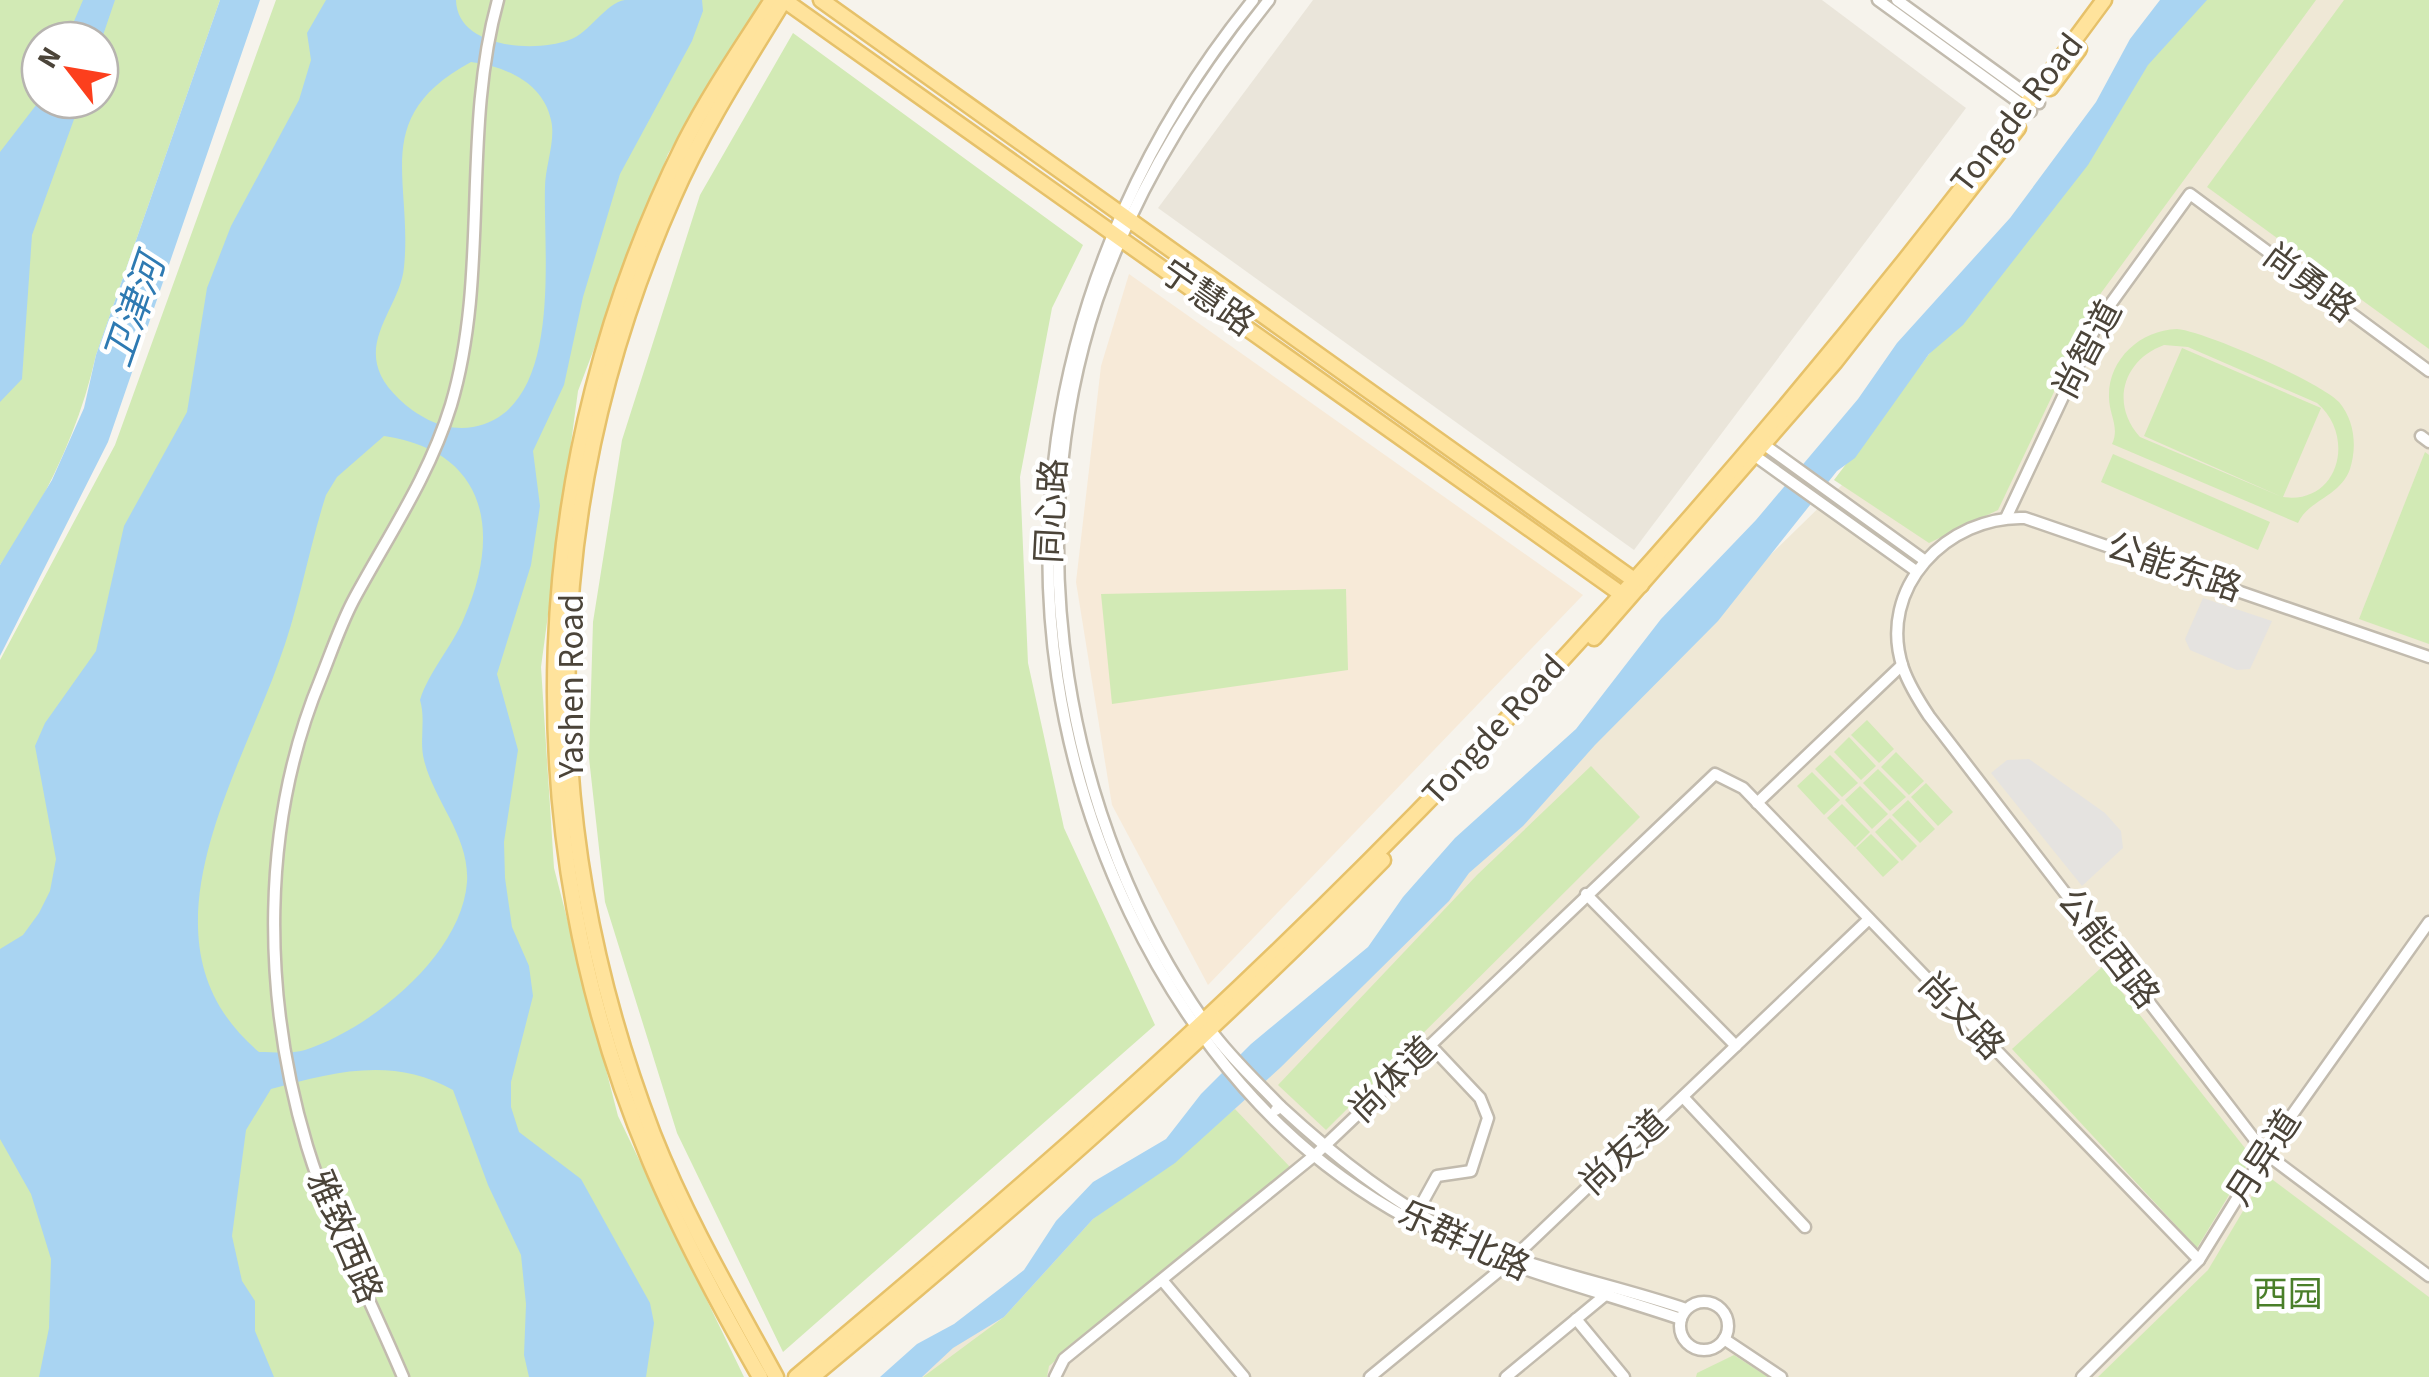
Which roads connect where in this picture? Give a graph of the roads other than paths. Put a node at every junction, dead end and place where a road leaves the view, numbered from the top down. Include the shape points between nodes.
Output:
1 (498, 0) edge
2 (772, 0) edge
3 (784, 0) edge
4 (820, 0) edge
5 (1253, 0) edge
6 (1269, 0) edge
7 (1878, 0) edge
8 (1898, 0) edge
9 (2104, 0) edge
10 (2116, 0) edge
11 (2031, 104) junction
12 (2190, 194) joint
13 (1125, 216) junction
14 (1118, 234) junction
15 (2429, 371) edge
16 (1755, 447) junction
17 (2006, 518) junction
18 (1924, 560) junction
19 (1916, 571) junction
20 (1638, 582) junction
21 (1625, 596) junction
22 (2429, 657) edge
23 (1902, 665) junction
24 (1722, 774) joint
25 (1757, 803) junction
26 (1586, 894) junction
27 (1869, 920) junction
28 (2429, 922) edge
29 (1203, 1030) junction
30 (1430, 1044) junction
31 (1736, 1046) junction
32 (1683, 1097) junction
33 (1320, 1151) junction
34 (2265, 1153) junction
35 (1414, 1217) junction
36 (1805, 1227) dead end
37 (2199, 1260) junction
38 (1510, 1262) junction
39 (2429, 1276) edge
40 (1162, 1280) junction
41 (1611, 1291) junction
42 (1684, 1314) junction
43 (1576, 1319) junction
44 (1724, 1338) junction
45 (403, 1377) edge
46 (760, 1377) edge
47 (776, 1377) edge
48 (796, 1377) edge
49 (812, 1377) edge
50 (1055, 1377) edge
51 (1244, 1377) edge
52 (1370, 1377) edge
53 (1506, 1377) edge
54 (1624, 1377) edge
55 (1781, 1377) edge
56 (2082, 1377) edge

1 - 45 street, 雅致西路 via 482,83 472,271 451,404 430,463 352,604 299,740 276,862 282,1035 294,1093 308,1148
2 - 46 main road, Yashen Road via 673,168 602,348 565,522 552,672 566,862 608,1046 650,1162
3 - 14 main road, 宁慧路
3 - 47 main road, Yashen Road via 674,196 609,369 573,548 564,648 580,870 626,1058 683,1200
4 - 13 main road, 宁慧路
5 - 13 street, 同心路 via 1185,90
6 - 13 street, 同心路 via 1186,114
7 - 11 street
8 - 11 street
9 - 11 main road, Tongde Road
10 - 11 main road, Tongde Road
11 - 16 main road, Tongde Road
12 - 15 street, 尚勇路
12 - 17 street, 尚智道 via 2099,320
13 - 14 street, 同心路
13 - 20 main road, 宁慧路
14 - 21 main road, 宁慧路
14 - 29 street, 同心路 via 1084,314 1061,402 1047,513 1052,644 1077,772 1108,863 1148,950
16 - 18 street via 1792,465
16 - 19 street
16 - 20 main road, Tongde Road
17 - 18 street, 公能东路 via 1969,528
17 - 22 street, 公能东路 via 2043,522
18 - 19 street, 公能西路
19 - 23 street, 公能西路 via 1900,606
20 - 21 main road, Tongde Road
21 - 29 main road, Tongde Road
23 - 25 street
23 - 34 street, 公能西路 via 1929,716
24 - 25 street, 尚文路
24 - 26 street, 尚体道 via 1706,779
25 - 27 street, 尚文路
26 - 30 street, 尚体道
26 - 31 street
27 - 31 street, 尚友道
27 - 37 street, 尚文路
28 - 34 street, 月异道
29 - 33 street, 乐群北路
29 - 48 main road, Tongde Road
29 - 49 main road, Tongde Road via 1060,1168
30 - 33 street, 尚体道
30 - 35 street via 1480,1098 1488,1118 1471,1171 1437,1176
31 - 32 street, 尚友道
32 - 36 street
32 - 38 street, 尚友道
33 - 35 street, 乐群北路
33 - 40 street, 尚体道
34 - 37 street, 月异道
34 - 39 street, 公能西路
35 - 38 street, 乐群北路
37 - 56 street, 月异道
38 - 41 street, 乐群北路
38 - 52 street, 尚友道
40 - 50 street, 尚体道 via 1064,1359
40 - 51 street
41 - 42 street, 乐群北路
41 - 43 street
42 - 44 street via 1706,1302 1720,1308
42 - 44 street via 1681,1333 1694,1348 1714,1347
43 - 53 street
43 - 54 street
44 - 55 street

